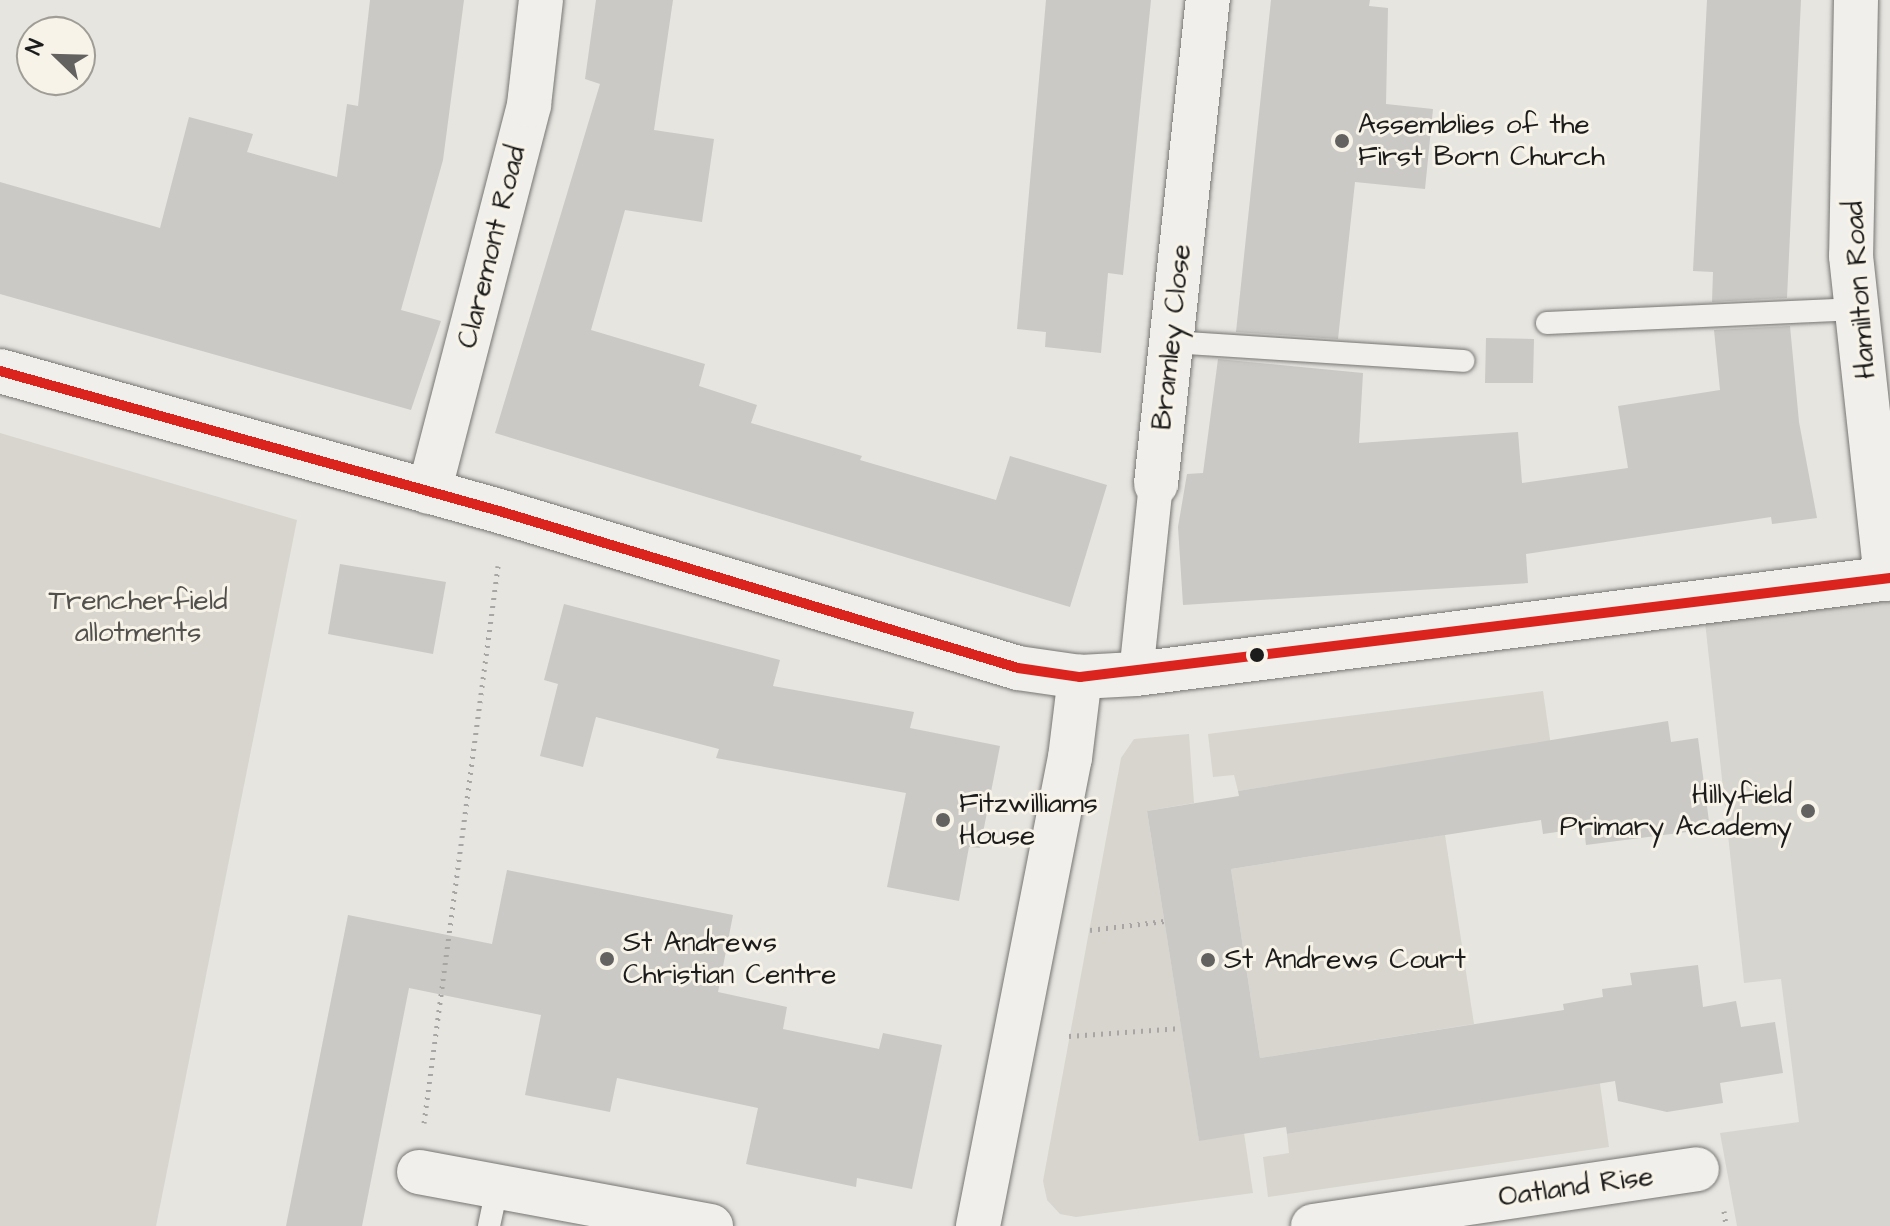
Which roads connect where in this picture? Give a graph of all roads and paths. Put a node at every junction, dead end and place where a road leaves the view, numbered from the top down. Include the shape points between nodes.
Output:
1 (541, 0) edge
2 (1208, 0) edge
3 (1856, 0) edge
4 (1858, 309) junction
5 (1547, 323) dead end
6 (1171, 342) junction
7 (1463, 361) dead end
8 (0, 371) edge
9 (1156, 484) joint
10 (429, 492) junction
11 (500, 551) dead end
12 (1888, 579) edge
13 (1136, 674) junction
14 (1080, 677) junction
15 (1164, 921) dead end
16 (1038, 922) junction
17 (1181, 1028) dead end
18 (1016, 1031) junction
19 (431, 1056) dead end
20 (1697, 1169) dead end
21 (419, 1172) dead end
22 (493, 1206) edge
23 (711, 1226) edge
24 (978, 1226) edge
25 (1313, 1226) edge

1 - 10 street, Claremont Road via 529,105
2 - 6 street, Bramley Close
3 - 4 street, Hamilton Road via 1851,256
4 - 5 lane
4 - 12 street, Hamilton Road
6 - 7 lane
6 - 9 street, Bramley Close
8 - 10 street
9 - 13 street, Bramley Close
10 - 14 street via 1018,668
11 - 19 path
12 - 13 street
13 - 14 street
14 - 16 street
15 - 16 path via 1097,931
16 - 18 street
17 - 18 path via 1092,1036
18 - 24 street
20 - 25 street, Oatland Rise
21 - 22 street
22 - 23 street

